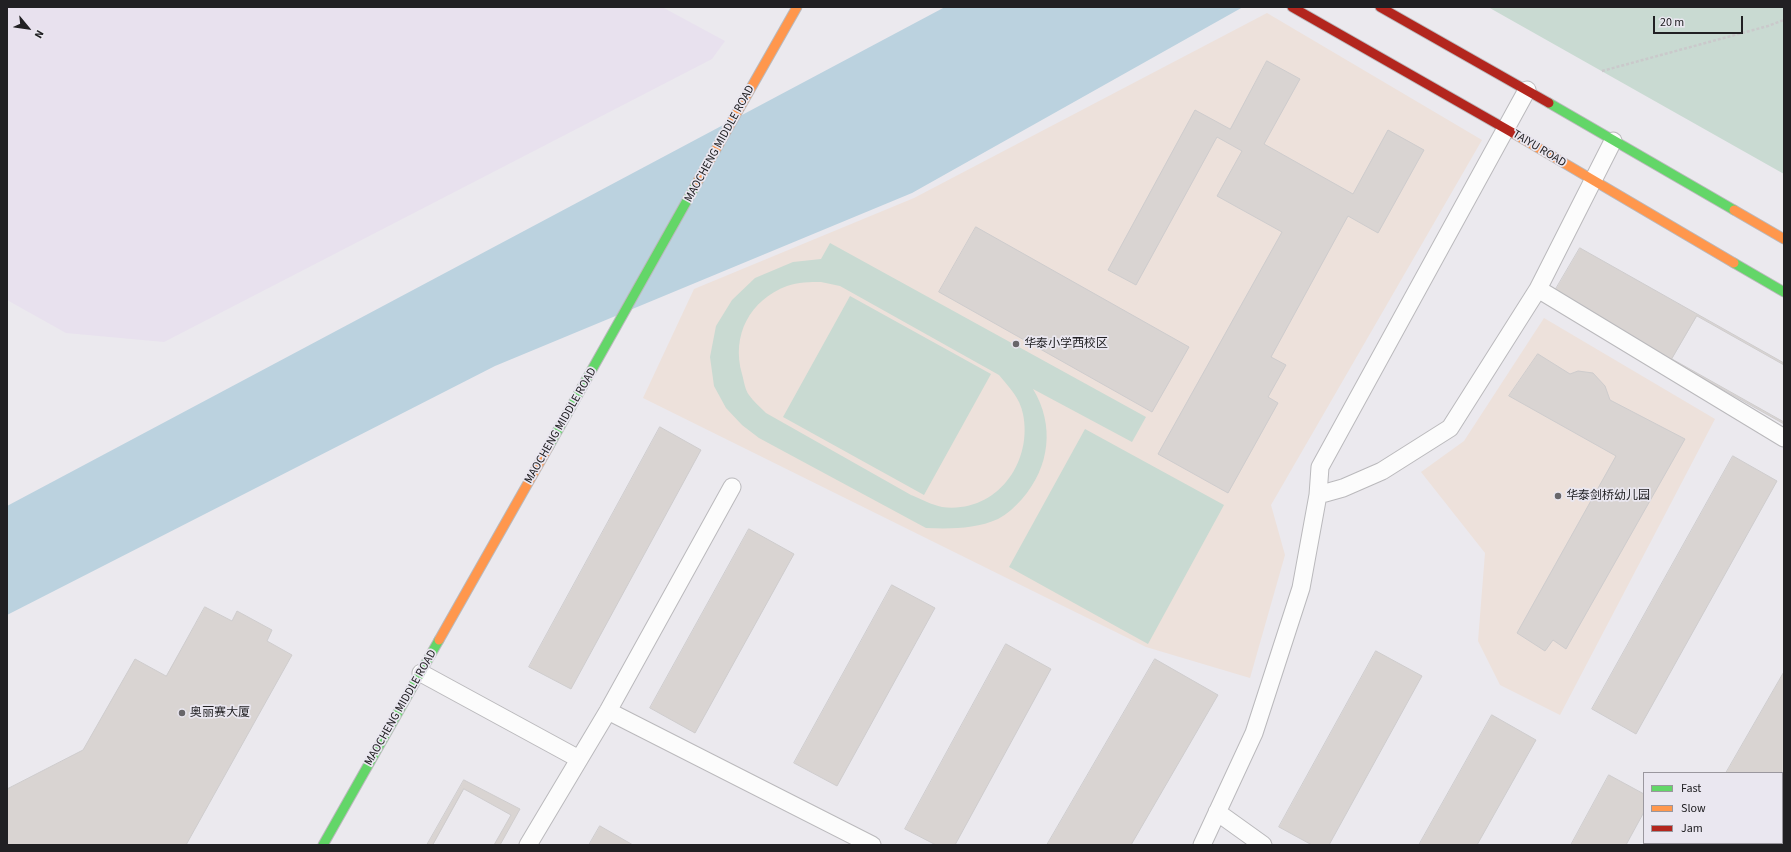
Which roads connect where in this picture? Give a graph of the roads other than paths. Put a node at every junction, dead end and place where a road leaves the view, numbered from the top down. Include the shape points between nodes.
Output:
1 (797, 7) edge
2 (1292, 7) edge
3 (1380, 7) edge
4 (1527, 90) junction
5 (1506, 129) junction
6 (1613, 141) junction
7 (1593, 181) junction
8 (1784, 239) edge
9 (1538, 289) junction
10 (1784, 292) edge
11 (1784, 438) edge
12 (732, 487) dead end
13 (1318, 495) junction
14 (421, 673) junction
15 (608, 711) junction
16 (579, 759) junction
17 (1217, 812) junction
18 (323, 845) edge
19 (528, 845) edge
20 (872, 845) edge
21 (1202, 845) edge
22 (1263, 845) edge

1 - 14 main road, MAOCHENG MIDDLE ROAD
2 - 5 main road, TAIYU ROAD
3 - 4 main road
4 - 5 lane
4 - 6 main road
5 - 7 main road, TAIYU ROAD
5 - 13 lane via 1320,467
6 - 7 lane
6 - 8 main road
7 - 9 lane
7 - 10 main road, TAIYU ROAD
9 - 11 lane
9 - 13 lane via 1450,428 1382,471 1343,488
12 - 15 lane
13 - 17 lane via 1301,588 1254,733
14 - 16 lane
14 - 18 main road, MAOCHENG MIDDLE ROAD
15 - 16 lane
15 - 20 lane
16 - 19 lane
17 - 21 lane
17 - 22 lane

